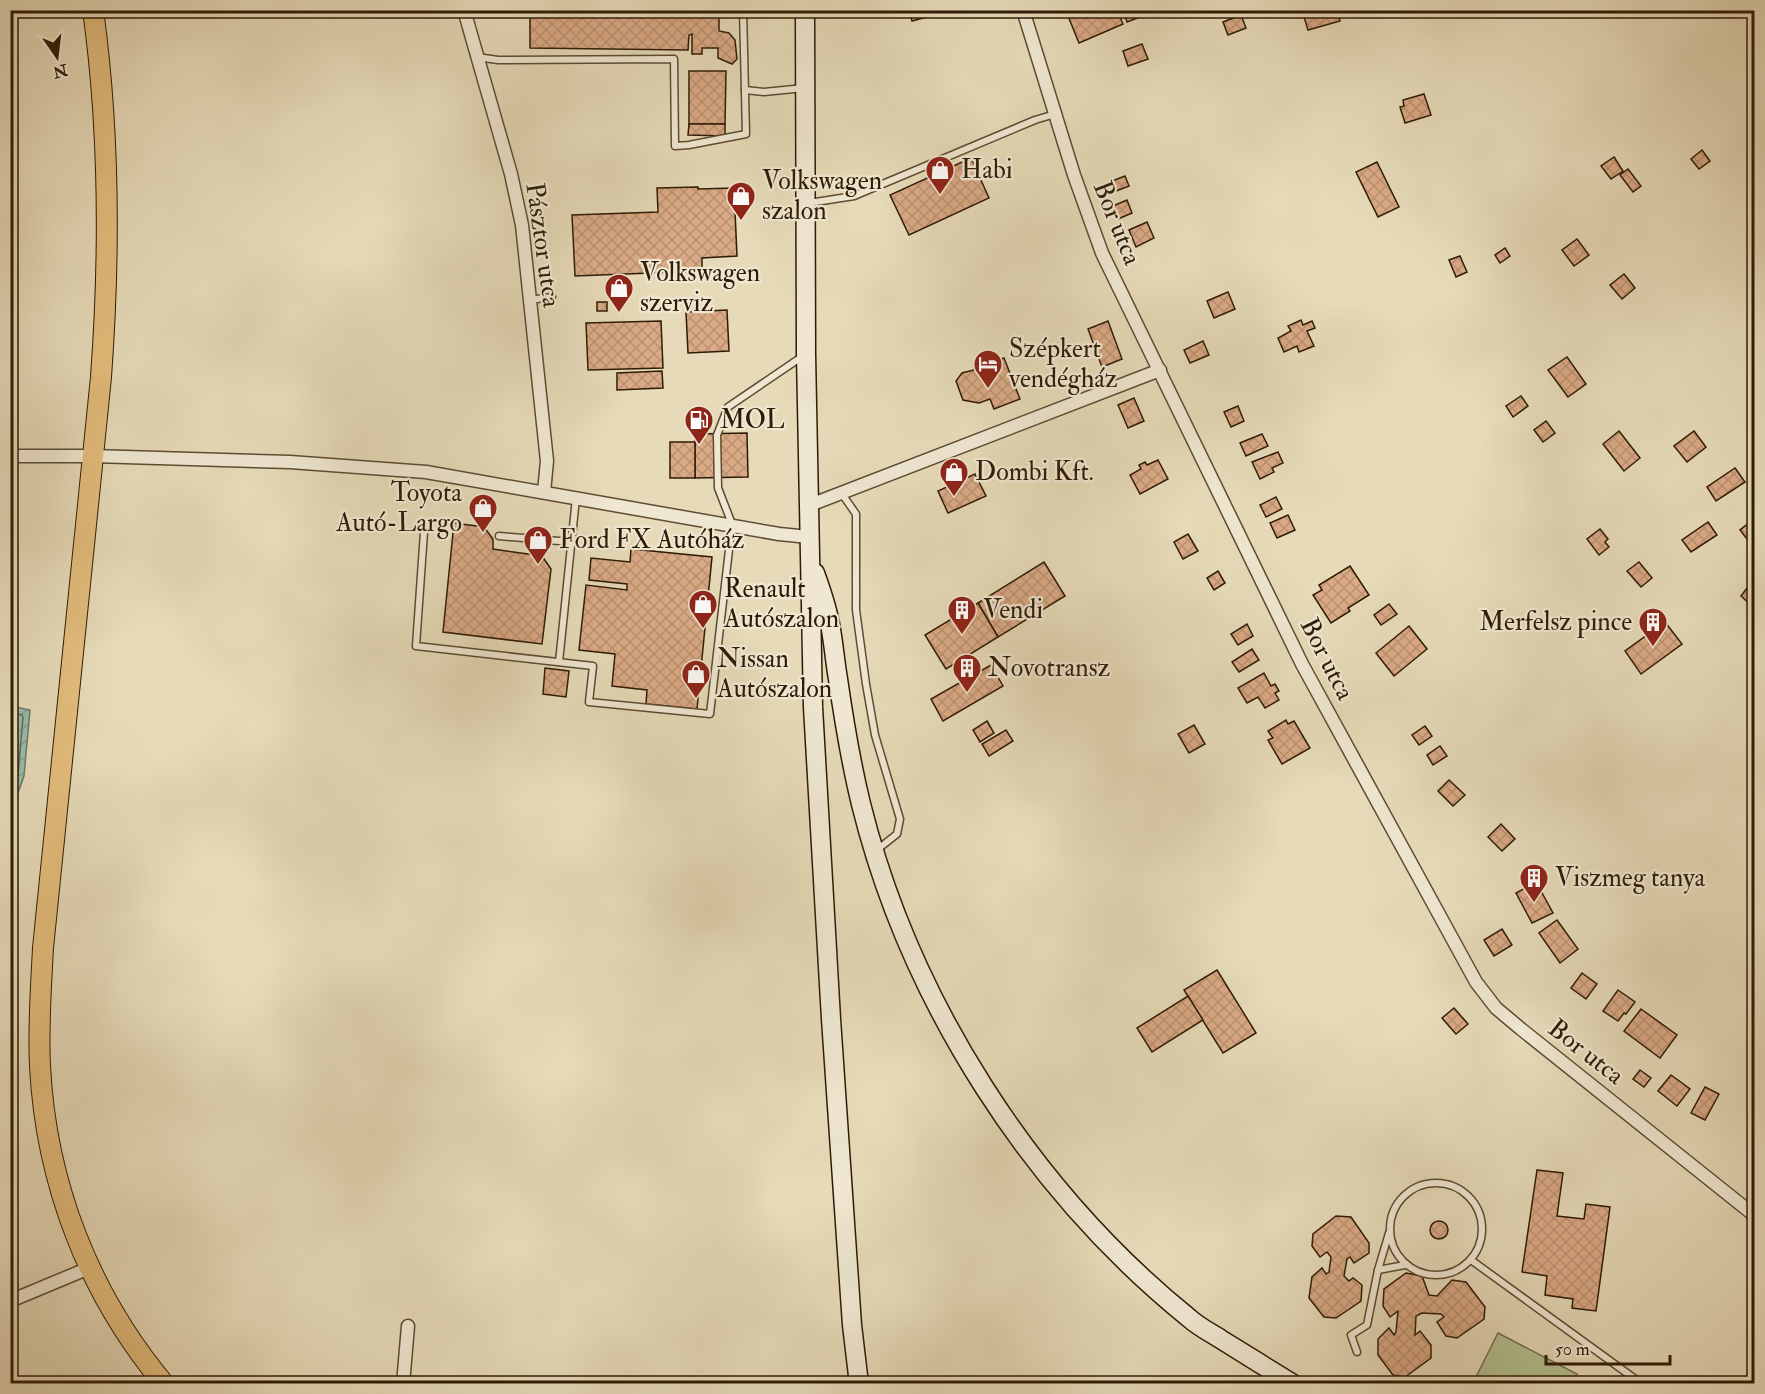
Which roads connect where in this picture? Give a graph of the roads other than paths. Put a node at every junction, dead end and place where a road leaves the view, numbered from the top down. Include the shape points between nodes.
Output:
1 (93, 10) edge
2 (464, 10) edge
3 (743, 10) edge
4 (805, 10) edge
5 (1023, 10) edge
6 (476, 57) junction
7 (805, 88) junction
8 (745, 90) junction
9 (1055, 114) junction
10 (805, 203) junction
11 (552, 297) dead end
12 (529, 300) junction
13 (806, 354) junction
14 (1160, 370) junction
15 (10, 456) edge
16 (93, 456) junction
17 (544, 492) junction
18 (842, 494) junction
19 (576, 497) junction
20 (810, 505) junction
21 (732, 524) junction
22 (424, 532) dead end
23 (499, 536) dead end
24 (571, 543) junction
25 (809, 545) junction
26 (559, 662) junction
27 (875, 851) junction
28 (1755, 1215) edge
29 (1389, 1233) junction
30 (1471, 1260) junction
31 (1405, 1265) junction
32 (89, 1268) junction
33 (1378, 1270) junction
34 (10, 1300) edge
35 (852, 1325) junction
36 (408, 1326) dead end
37 (1357, 1352) dead end
38 (164, 1383) edge
39 (403, 1383) edge
40 (848, 1383) edge
41 (859, 1383) edge
42 (1293, 1383) edge
43 (1642, 1383) edge

1 - 16 main road via 105,121 108,204 105,316
2 - 6 street, Pásztor utca
3 - 8 lane
4 - 7 street
5 - 9 street, Bor utca
6 - 8 lane via 674,59 675,146 746,134
6 - 12 street, Pásztor utca via 511,174 522,225
7 - 8 lane
7 - 10 street
9 - 10 lane via 854,196
9 - 14 street, Bor utca via 1102,253
10 - 13 street
11 - 12 lane
12 - 17 street, Pásztor utca via 547,460
13 - 20 street
13 - 21 lane via 728,407 717,435 718,488
14 - 18 street
14 - 28 street, Bor utca via 1302,664 1476,982 1496,1008 1521,1029
15 - 16 street
16 - 17 street via 290,462 426,472
16 - 32 main road via 43,948 39,1040 52,1156
17 - 19 street
18 - 20 street
18 - 27 lane via 856,514 856,610 866,684 875,735 900,819 897,834
19 - 21 street
19 - 24 lane
20 - 25 street
21 - 25 street
21 - 26 lane via 710,714 589,702 593,666
22 - 26 lane via 416,646
23 - 24 lane
24 - 26 lane
25 - 27 street via 828,613 846,733
25 - 35 street via 814,730
27 - 42 street via 911,951 945,1021 1023,1143 1066,1198 1131,1268 1191,1320
29 - 30 lane via 1391,1215 1407,1193 1432,1183 1450,1185 1466,1193 1478,1208 1482,1225 1480,1244
29 - 31 lane via 1394,1250
29 - 33 lane
30 - 31 lane via 1457,1271 1439,1276 1421,1274
30 - 43 lane
31 - 33 lane
32 - 34 street
32 - 38 main road via 116,1319
33 - 37 lane via 1367,1325 1350,1335
35 - 40 street via 847,1353
35 - 41 street
36 - 39 street

